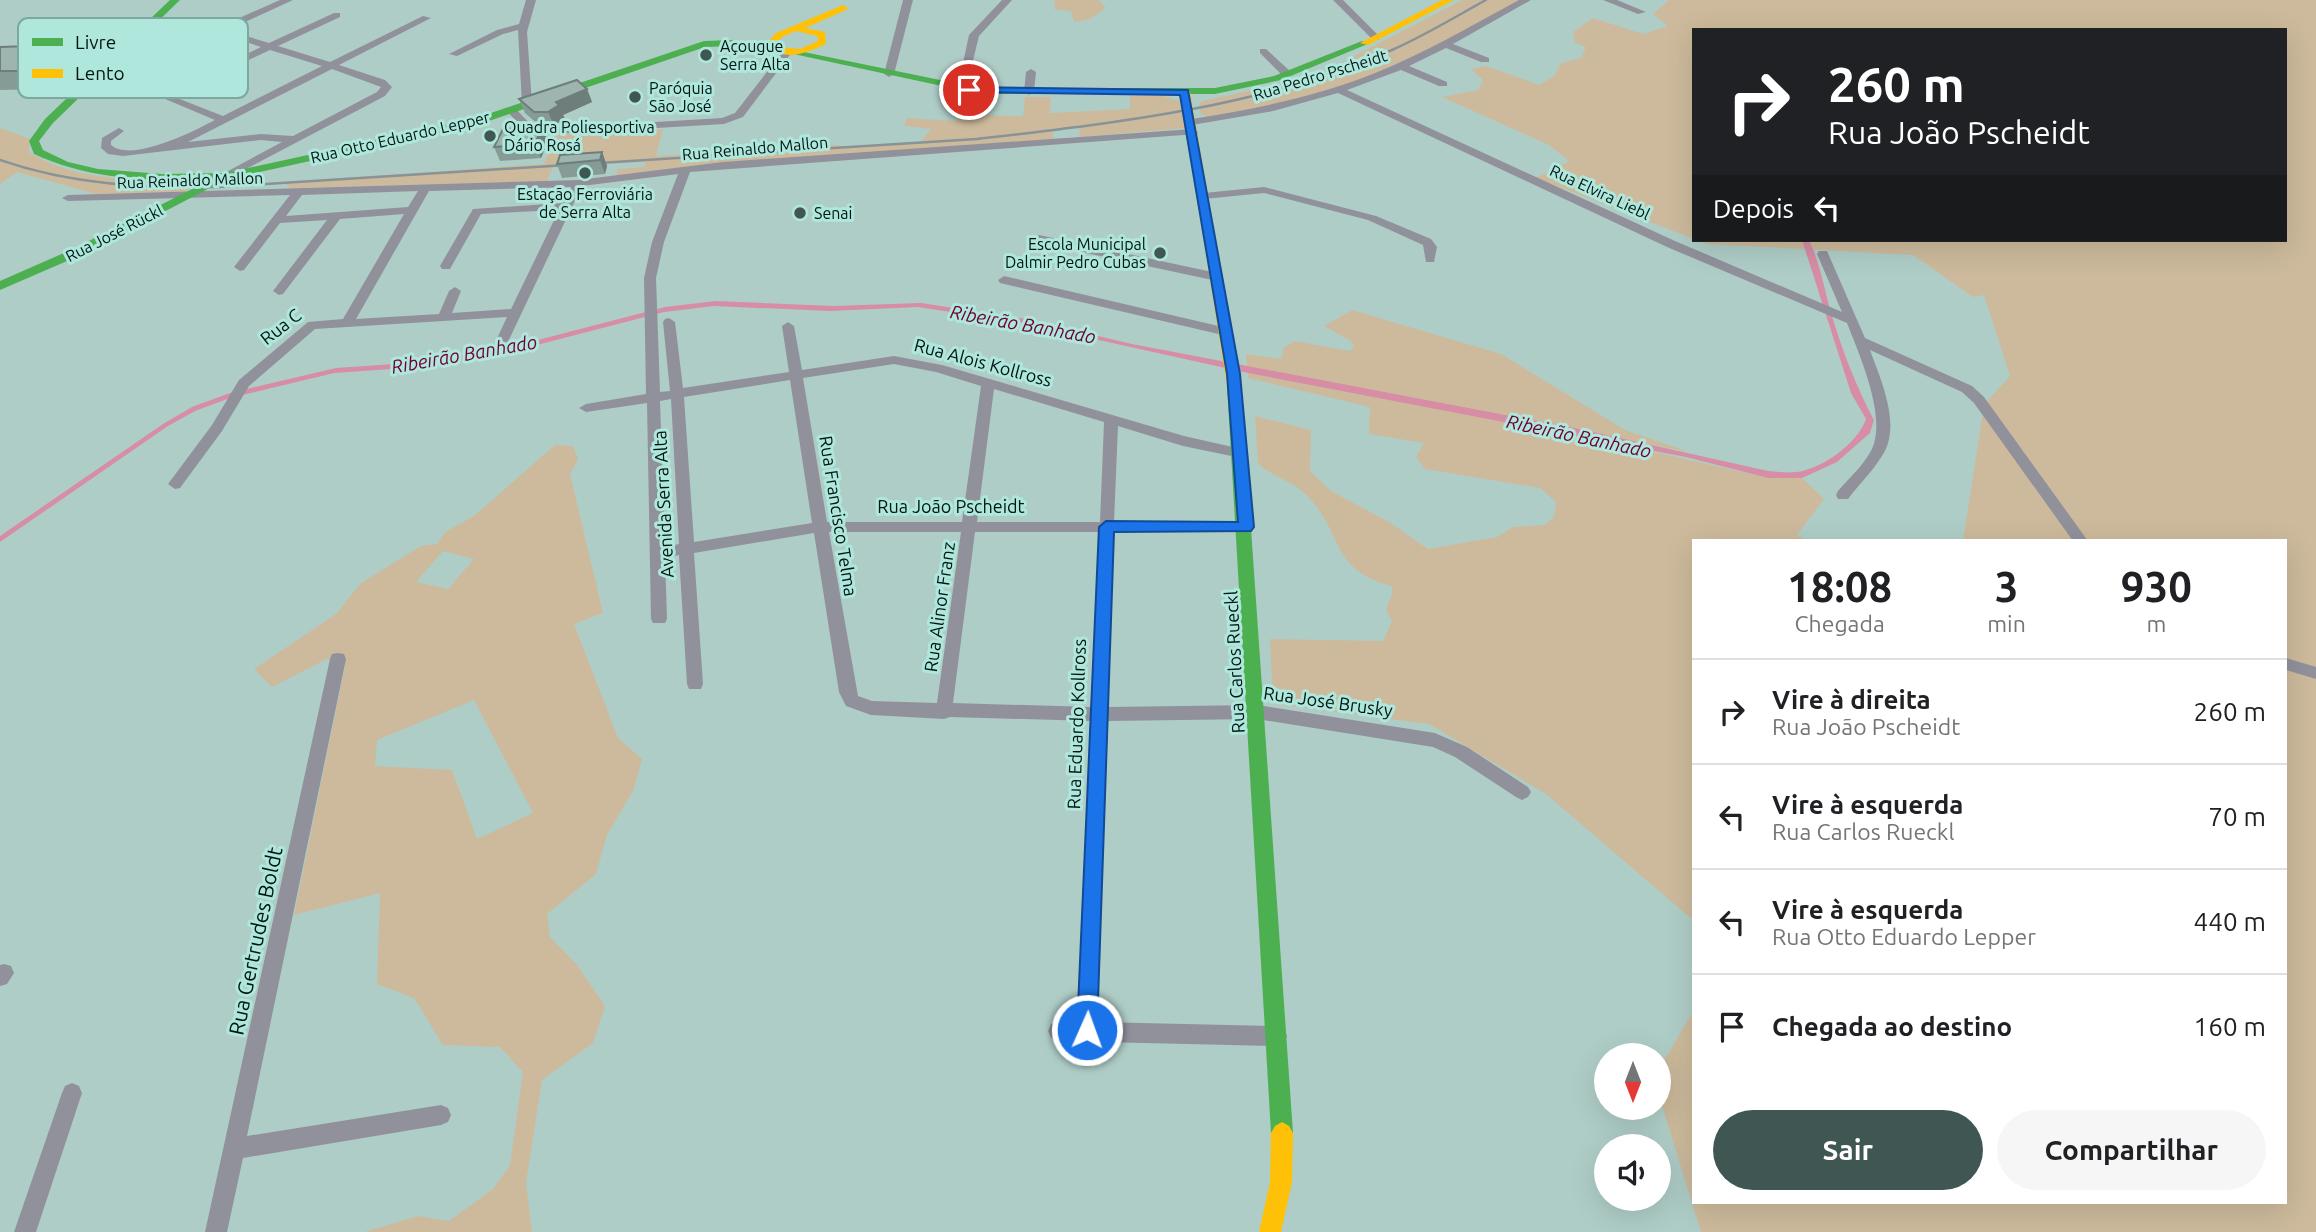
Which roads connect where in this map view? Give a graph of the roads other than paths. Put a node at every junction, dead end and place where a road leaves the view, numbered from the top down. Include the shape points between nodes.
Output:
1 (175, 0) edge
2 (282, 0) edge
3 (288, 0) edge
4 (531, 0) edge
5 (908, 0) edge
6 (1007, 0) edge
7 (1338, 0) edge
8 (1449, 0) edge
9 (1526, 0) edge
10 (1608, 0) edge
11 (846, 4) edge
12 (259, 12) junction
13 (1642, 12) dead end
14 (337, 15) dead end
15 (156, 18) edge
16 (246, 18) edge
17 (426, 18) dead end
18 (523, 26) junction
19 (791, 31) junction
20 (1376, 38) junction
21 (248, 39) edge
22 (822, 42) junction
23 (732, 43) junction
24 (1445, 44) junction
25 (270, 46) junction
26 (786, 51) junction
27 (1263, 51) dead end
28 (454, 54) dead end
29 (248, 56) edge
30 (1485, 60) dead end
31 (830, 61) junction
32 (331, 66) junction
33 (1401, 66) junction
34 (1031, 72) dead end
35 (889, 74) junction
36 (1287, 74) junction
37 (1443, 84) dead end
38 (961, 89) junction
39 (1337, 89) junction
40 (1029, 92) junction
41 (1185, 92) junction
42 (73, 98) edge
43 (168, 98) edge
44 (527, 104) junction
45 (510, 109) junction
46 (223, 120) junction
47 (1192, 127) junction
48 (119, 131) dead end
49 (294, 139) junction
50 (164, 150) junction
51 (685, 170) junction
52 (225, 176) junction
53 (578, 183) junction
54 (425, 188) junction
55 (298, 192) junction
56 (191, 194) junction
57 (1204, 196) junction
58 (68, 198) dead end
59 (567, 206) junction
60 (413, 210) junction
61 (337, 215) junction
62 (276, 220) junction
63 (1039, 239) dead end
64 (1822, 254) dead end
65 (1430, 259) dead end
66 (446, 266) dead end
67 (240, 267) dead end
68 (1217, 278) junction
69 (1004, 280) dead end
70 (0, 286) edge
71 (279, 291) dead end
72 (455, 291) dead end
73 (515, 313) junction
74 (444, 317) junction
75 (1851, 320) junction
76 (348, 321) junction
77 (669, 322) dead end
78 (788, 326) dead end
79 (1227, 332) junction
80 (1860, 340) junction
81 (500, 345) dead end
82 (796, 374) junction
83 (988, 383) junction
84 (677, 394) junction
85 (652, 398) junction
86 (586, 408) dead end
87 (1111, 420) junction
88 (1241, 453) junction
89 (175, 484) dead end
90 (1843, 495) dead end
91 (971, 526) junction
92 (819, 527) junction
93 (1106, 527) junction
94 (1246, 527) junction
95 (2080, 539) edge
96 (685, 549) junction
97 (659, 553) junction
98 (659, 619) dead end
99 (338, 659) dead end
100 (2287, 664) edge
101 (2316, 673) edge
102 (695, 684) dead end
103 (860, 706) joint
104 (944, 712) junction
105 (1257, 712) junction
106 (1098, 714) junction
107 (1522, 792) dead end
108 (1087, 1030) junction
109 (1058, 1031) dead end
110 (1278, 1036) junction
111 (72, 1093) dead end
112 (441, 1115) dead end
113 (236, 1148) junction
114 (25, 1232) edge
115 (216, 1232) edge
116 (1270, 1232) edge

1 - 15 main road
2 - 12 street
3 - 12 street
4 - 18 street
5 - 35 street
6 - 38 street via 974,35
7 - 20 street
8 - 20 main road, Rua Otto Eduardo Lepper
9 - 24 street, Rua Pedro Pscheidt
10 - 13 street
11 - 19 main road, Rua Otto Eduardo Lepper
11 - 22 main road
12 - 16 street
14 - 25 street
17 - 32 street
18 - 28 street
18 - 44 street
19 - 22 main road via 816,31
19 - 23 main road, Rua Otto Eduardo Lepper
19 - 26 main road via 775,39
20 - 36 main road, Rua Otto Eduardo Lepper via 1332,60
21 - 25 street
22 - 26 main road
22 - 31 main road via 817,52
23 - 26 main road, Rua Otto Eduardo Lepper
23 - 44 main road, Rua Otto Eduardo Lepper via 694,47
24 - 30 street
24 - 33 street, Rua Pedro Pscheidt
25 - 29 street
25 - 32 street
26 - 31 main road, Rua Otto Eduardo Lepper
26 - 45 street via 739,115 724,121 539,132 531,131
27 - 36 street
31 - 35 main road, Rua Otto Eduardo Lepper
32 - 46 street
32 - 49 street via 387,87
33 - 37 street
33 - 39 street, Rua Pedro Pscheidt
34 - 40 street
35 - 38 main road, Rua Otto Eduardo Lepper
36 - 41 main road, Rua Otto Eduardo Lepper via 1227,90
38 - 40 main road, Rua Otto Eduardo Lepper
39 - 47 street, Rua Pedro Pscheidt
39 - 75 street, Rua Elvira Liebl via 1671,244
40 - 41 main road, Rua Otto Eduardo Lepper
41 - 47 main road, Rua Carlos Rueckl
42 - 52 main road via 38,134 34,147 53,161 98,172
43 - 46 street
44 - 45 main road, Rua Otto Eduardo Lepper
45 - 52 main road, Rua Otto Eduardo Lepper via 420,136
46 - 50 street
47 - 51 street, Rua Reinaldo Mallon
47 - 57 main road, Rua Carlos Rueckl
48 - 50 street via 106,140 105,146 112,152
49 - 50 street via 268,136
49 - 52 street
51 - 53 street, Rua Reinaldo Mallon
51 - 85 street, Avenida Serra Alta via 650,278
52 - 56 main road, Rua José Rückl
53 - 54 street, Rua Reinaldo Mallon
53 - 59 street
54 - 55 street, Rua Reinaldo Mallon
54 - 60 street
55 - 56 street, Rua Reinaldo Mallon
55 - 62 street
56 - 58 street, Rua Reinaldo Mallon
56 - 70 main road, Rua José Rückl
57 - 65 street via 1264,190 1372,218 1427,242
57 - 68 main road, Rua Carlos Rueckl
59 - 66 street via 477,211
59 - 73 street
60 - 61 street
60 - 76 street
61 - 62 street
61 - 71 street
62 - 67 street
63 - 68 street
64 - 75 street
68 - 79 main road, Rua Carlos Rueckl
69 - 79 street
72 - 74 street
73 - 74 street, Rua C
73 - 81 street
74 - 76 street, Rua C
75 - 80 street
76 - 89 street, Rua C via 320,322 307,328 235,395 217,428
77 - 84 street, Avenida Serra Alta
78 - 82 street, Rua Francisco Telma
79 - 88 main road, Rua Carlos Rueckl
80 - 90 street via 1884,430 1875,455
80 - 95 street via 1967,389
82 - 83 street, Rua Alois Kollross via 894,360
82 - 84 street, Rua Alois Kollross
82 - 92 street, Rua Francisco Telma
83 - 87 street, Rua Alois Kollross
83 - 91 street, Rua Alinor Franz
84 - 85 street, Rua Alois Kollross
84 - 96 street, Avenida Serra Alta
85 - 86 street, Rua Alois Kollross
85 - 97 street, Avenida Serra Alta
87 - 88 street, Rua Alois Kollross
87 - 93 street, Rua Eduardo Kollross
88 - 94 main road, Rua Carlos Rueckl
91 - 92 street, Rua João Pscheidt
91 - 93 street, Rua João Pscheidt
91 - 104 street, Rua Alinor Franz
92 - 96 street, Rua João Pscheidt
92 - 103 street, Rua Francisco Telma via 847,692
93 - 94 street, Rua João Pscheidt
93 - 106 street, Rua Eduardo Kollross
94 - 105 main road, Rua Carlos Rueckl
96 - 97 street, Rua João Pscheidt
96 - 102 street, Avenida Serra Alta
97 - 98 street, Avenida Serra Alta
99 - 113 street, Rua Gertrudes Boldt
100 - 101 street
103 - 104 street, Rua José Brusky
104 - 106 street, Rua José Brusky
105 - 106 street, Rua José Brusky
105 - 107 street, Rua José Brusky via 1435,740
105 - 110 main road, Rua Carlos Rueckl
106 - 108 street, Rua Eduardo Kollross
108 - 109 street
108 - 110 street
110 - 116 main road, Rua Carlos Rueckl via 1283,1143 1281,1182
111 - 114 street
112 - 113 street
113 - 115 street, Rua Gertrudes Boldt

